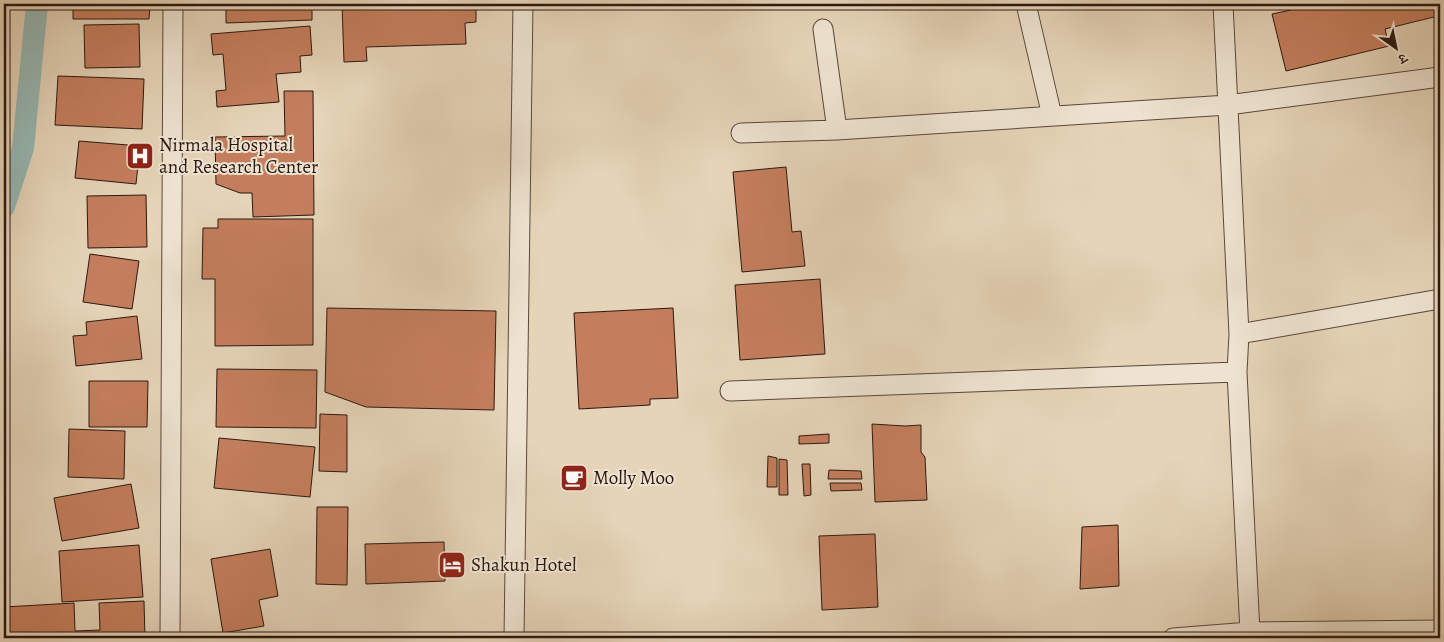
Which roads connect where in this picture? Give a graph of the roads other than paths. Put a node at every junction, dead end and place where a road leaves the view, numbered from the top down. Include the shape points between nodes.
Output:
1 (173, 4) edge
2 (523, 4) edge
3 (1026, 4) edge
4 (1223, 4) edge
5 (823, 29) dead end
6 (1440, 78) edge
7 (1228, 105) junction
8 (1052, 116) junction
9 (837, 130) junction
10 (741, 133) dead end
11 (1440, 299) edge
12 (1239, 334) junction
13 (1237, 372) junction
14 (730, 391) dead end
15 (1250, 632) junction
16 (1439, 633) edge
17 (170, 638) edge
18 (514, 638) edge
19 (1173, 638) edge
20 (1185, 638) edge

1 - 17 street
2 - 18 street
3 - 8 street
4 - 7 street
5 - 9 street
6 - 7 street
7 - 8 street
7 - 12 street
8 - 9 street
9 - 10 street
11 - 12 street
12 - 13 street
13 - 14 street
13 - 15 street
15 - 16 street
15 - 20 street
19 - 20 street

